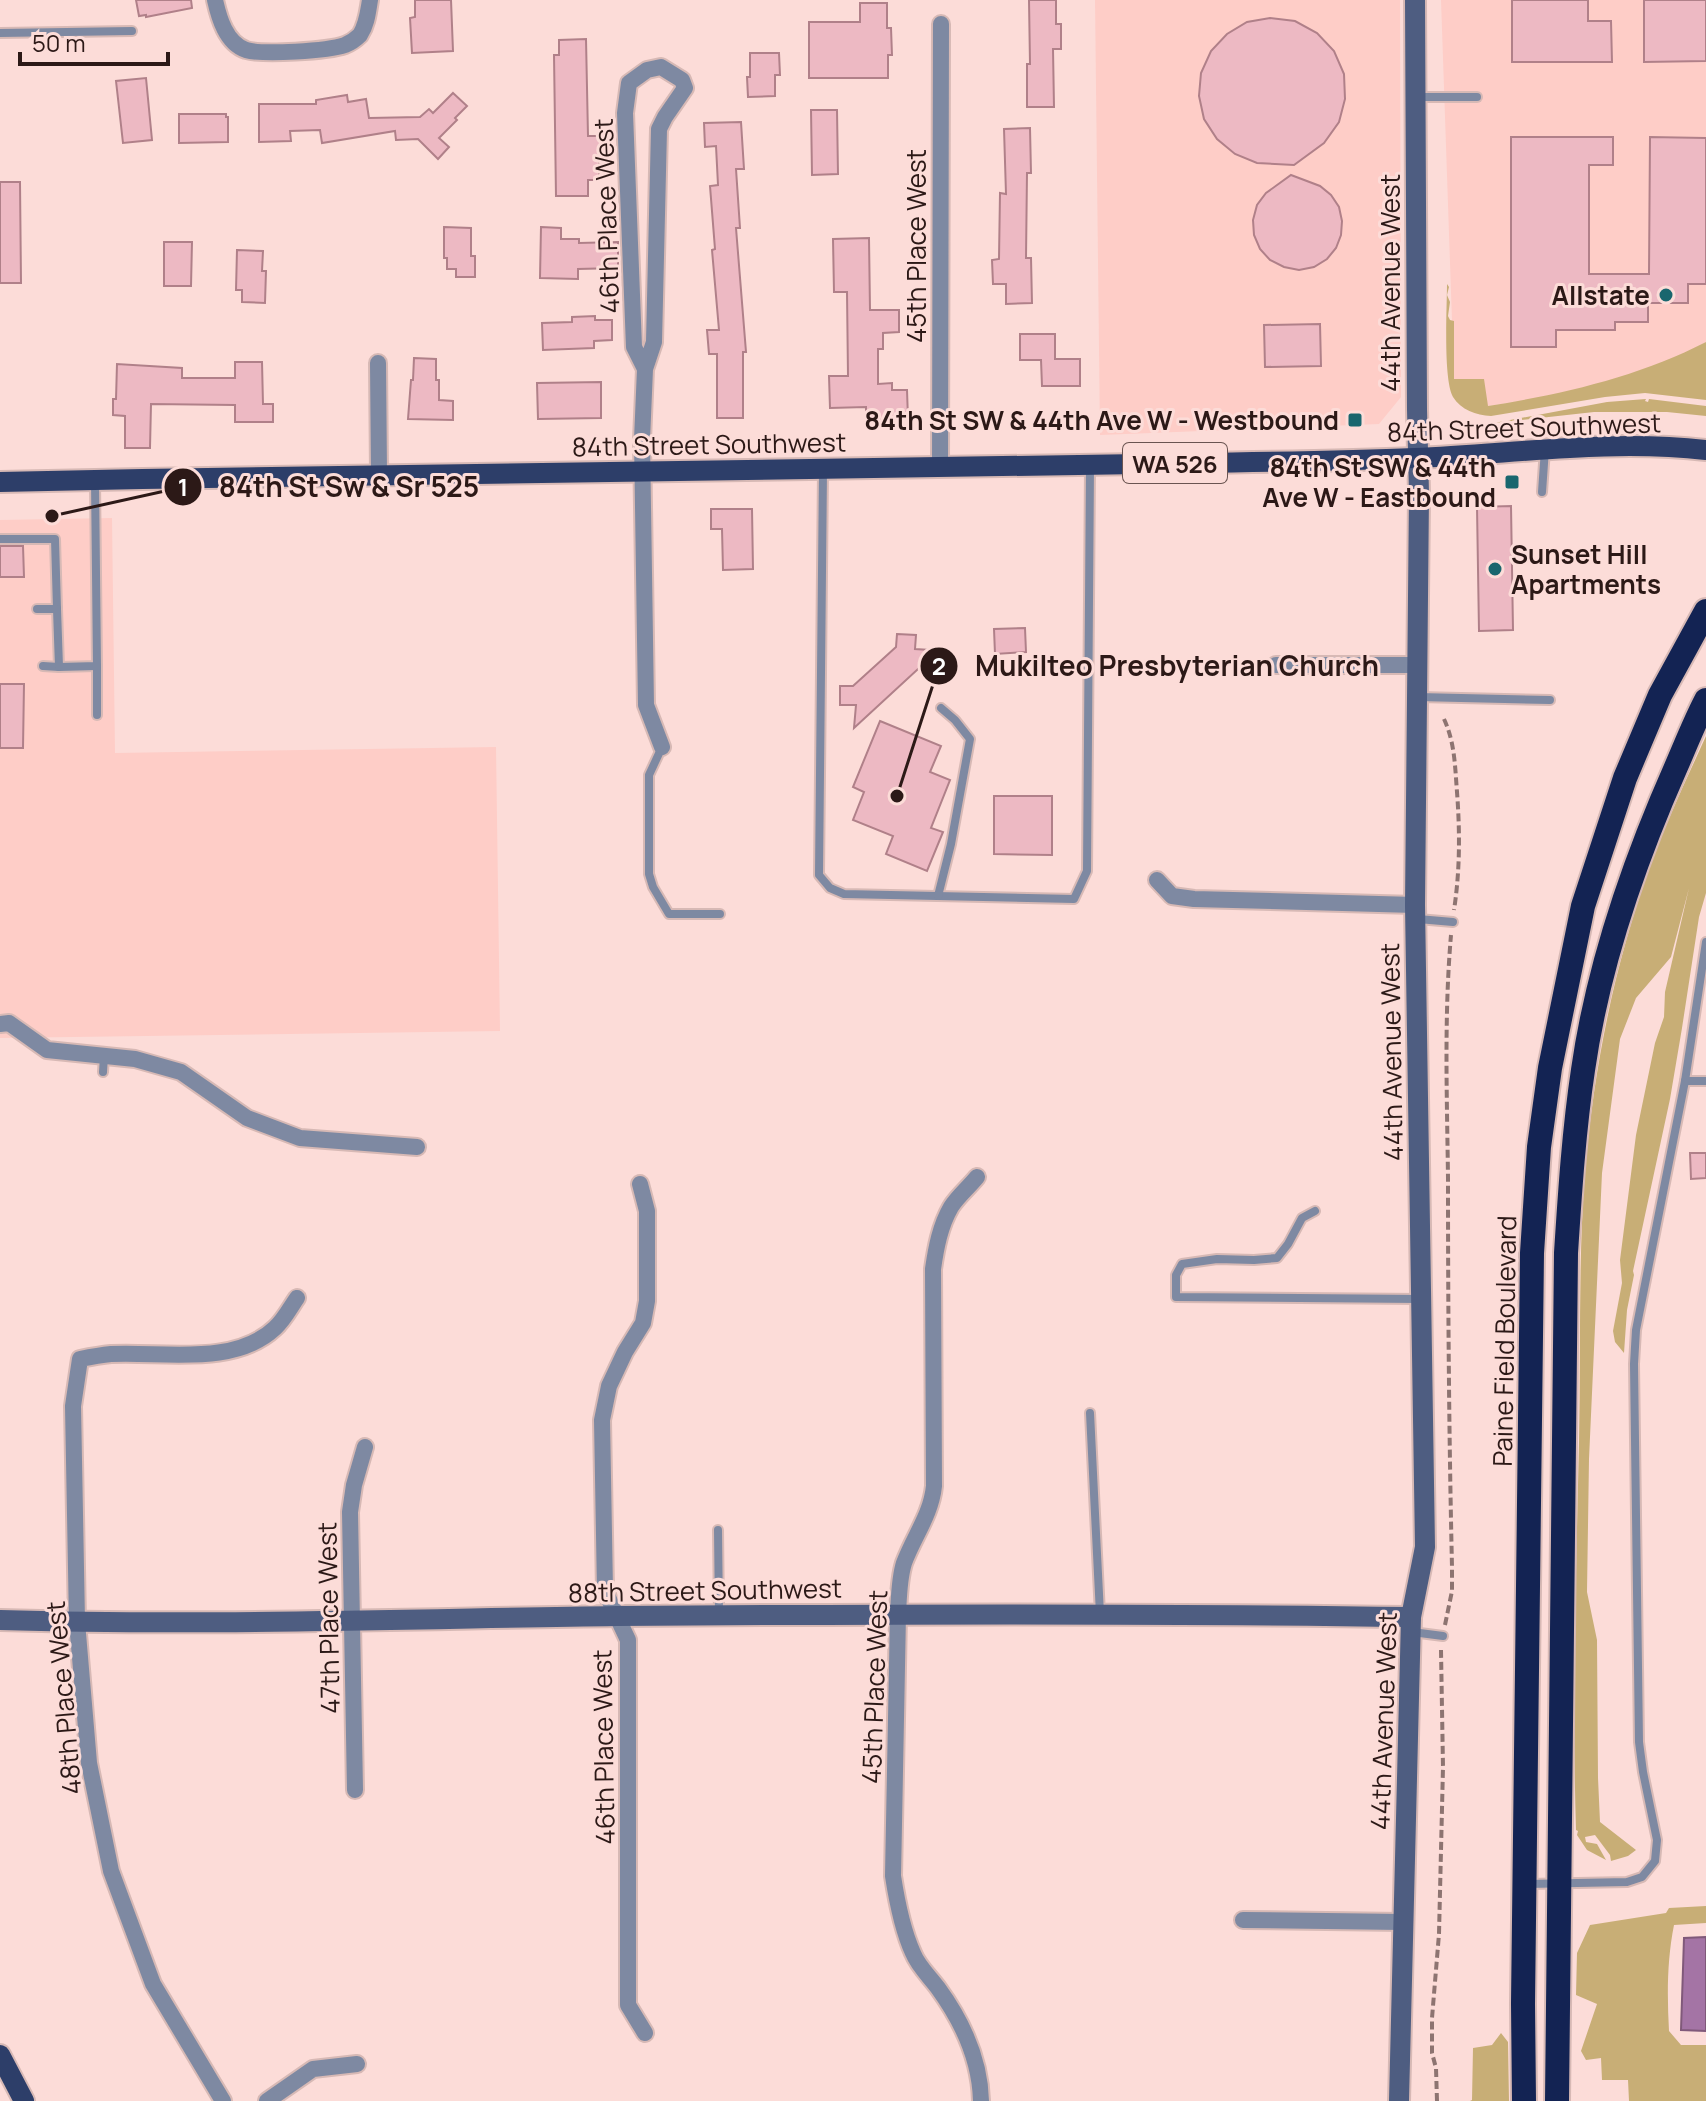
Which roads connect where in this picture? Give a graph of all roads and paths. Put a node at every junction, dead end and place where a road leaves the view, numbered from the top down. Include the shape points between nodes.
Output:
1 (215, 0) edge
2 (370, 0) edge
3 (1415, 0) edge
4 (941, 24) dead end
5 (132, 31) dead end
6 (0, 33) edge
7 (1416, 97) junction
8 (1477, 97) dead end
9 (378, 363) dead end
10 (645, 369) junction
11 (1545, 449) junction
12 (1706, 450) edge
13 (1418, 458) junction
14 (1090, 465) junction
15 (940, 468) junction
16 (823, 470) junction
17 (643, 471) junction
18 (379, 474) junction
19 (95, 479) junction
20 (0, 482) edge
21 (1542, 492) dead end
22 (0, 539) edge
23 (37, 609) dead end
24 (57, 609) junction
25 (1706, 611) edge
26 (1276, 665) dead end
27 (1417, 665) junction
28 (43, 666) dead end
29 (97, 666) junction
30 (59, 667) junction
31 (1417, 697) junction
32 (1550, 700) dead end
33 (1706, 700) edge
34 (941, 708) dead end
35 (97, 715) dead end
36 (1444, 719) dead end
37 (662, 747) joint
38 (1157, 880) dead end
39 (938, 896) junction
40 (1415, 912) junction
41 (720, 914) dead end
42 (1453, 922) junction
43 (1706, 942) edge
44 (0, 1024) edge
45 (1685, 1081) junction
46 (1706, 1081) edge
47 (417, 1147) dead end
48 (977, 1177) dead end
49 (640, 1184) dead end
50 (1315, 1211) dead end
51 (297, 1298) dead end
52 (1421, 1299) junction
53 (1090, 1413) dead end
54 (365, 1447) dead end
55 (718, 1530) dead end
56 (898, 1614) junction
57 (1100, 1615) junction
58 (616, 1616) junction
59 (719, 1616) junction
60 (0, 1620) edge
61 (351, 1620) junction
62 (77, 1622) junction
63 (1410, 1624) junction
64 (1443, 1636) junction
65 (355, 1790) dead end
66 (1558, 1883) junction
67 (1524, 1884) junction
68 (1243, 1920) dead end
69 (1402, 1922) junction
70 (645, 2033) dead end
71 (0, 2055) edge
72 (357, 2064) dead end
73 (24, 2101) edge
74 (223, 2101) edge
75 (267, 2101) edge
76 (981, 2101) edge
77 (1399, 2101) edge
78 (1437, 2101) edge
79 (1524, 2101) edge
80 (1557, 2101) edge

1 - 2 street via 227,35 245,49 269,52 346,45 367,21
3 - 7 street, 44th Avenue West
4 - 15 street, 45th Place West
5 - 6 lane
7 - 8 lane
7 - 13 street, 44th Avenue West
9 - 18 street
10 - 10 street, 46th Place West via 634,347 625,113 629,83 661,67 682,80 685,88 659,129 654,342
10 - 17 street, 46th Place West
11 - 12 main road, 84th Street Southwest / WA 526 via 1666,445
11 - 13 main road, 84th Street Southwest / WA 526
11 - 21 lane
13 - 14 main road, 84th Street Southwest / WA 526
13 - 27 street, 44th Avenue West
14 - 15 main road, 84th Street Southwest / WA 526
14 - 39 lane via 1087,871 1074,899
15 - 16 main road, 84th Street Southwest / WA 526
16 - 17 main road, 84th Street Southwest / WA 526
16 - 39 lane via 819,875 844,894
17 - 18 main road, 84th Street Southwest / WA 526
17 - 37 street, 46th Place West via 646,705
18 - 19 main road, 84th Street Southwest / WA 526
19 - 20 main road, 84th Street Southwest / WA 526
19 - 29 lane
22 - 24 lane via 55,539
23 - 24 lane
24 - 30 lane
25 - 67 highway, Paine Field Boulevard via 1660,695 1625,778 1583,906 1550,1068 1532,1253
26 - 27 street
27 - 31 street, 44th Avenue West
28 - 30 lane
29 - 30 lane
29 - 35 lane
31 - 32 lane
31 - 40 street, 44th Avenue West
33 - 66 highway via 1624,898 1600,981 1581,1084 1566,1253
34 - 39 lane via 970,739
36 - 42 path via 1454,749 1459,814
37 - 41 lane via 649,775 653,887 669,914
38 - 40 street via 1172,896 1194,899
40 - 42 lane
40 - 52 street, 44th Avenue West
42 - 64 path via 1447,1063 1452,1591
43 - 45 lane
44 - 47 street via 9,1023 42,1052 104,1064 135,1059 181,1072 247,1118 300,1138
45 - 46 lane
45 - 66 lane via 1636,1330 1634,1364 1639,1742 1657,1840 1655,1861 1642,1877 1627,1882
48 - 56 street, 45th Place West via 952,1206 935,1249 933,1500 903,1566
49 - 58 street, 46th Place West via 647,1211 647,1301 643,1323 609,1386 602,1420 605,1591
50 - 52 lane via 1302,1218 1277,1258 1182,1264 1176,1297
51 - 62 street, 48th Place West via 274,1330 234,1350 80,1359 73,1406
52 - 63 street, 44th Avenue West via 1425,1547
53 - 57 lane
54 - 61 street, 47th Place West via 350,1512
55 - 59 lane
56 - 57 street, 88th Street Southwest
56 - 59 street, 88th Street Southwest
56 - 76 street, 45th Place West via 893,1876 897,1904 913,1956 957,2015 974,2054
57 - 63 street, 88th Street Southwest
58 - 59 street, 88th Street Southwest
58 - 61 street, 88th Street Southwest
58 - 70 street, 46th Place West via 628,1640 628,2005
60 - 62 street, 88th Street Southwest
61 - 62 street, 88th Street Southwest
61 - 65 street, 47th Place West
62 - 74 street, 48th Place West via 89,1763 111,1871 153,1984
63 - 64 lane
63 - 69 street, 44th Avenue West
64 - 78 path via 1439,1934 1432,2018
66 - 67 lane
66 - 80 highway
67 - 79 highway, Paine Field Boulevard
68 - 69 street
69 - 77 street, 44th Avenue West
71 - 73 main road
72 - 75 street via 313,2069

